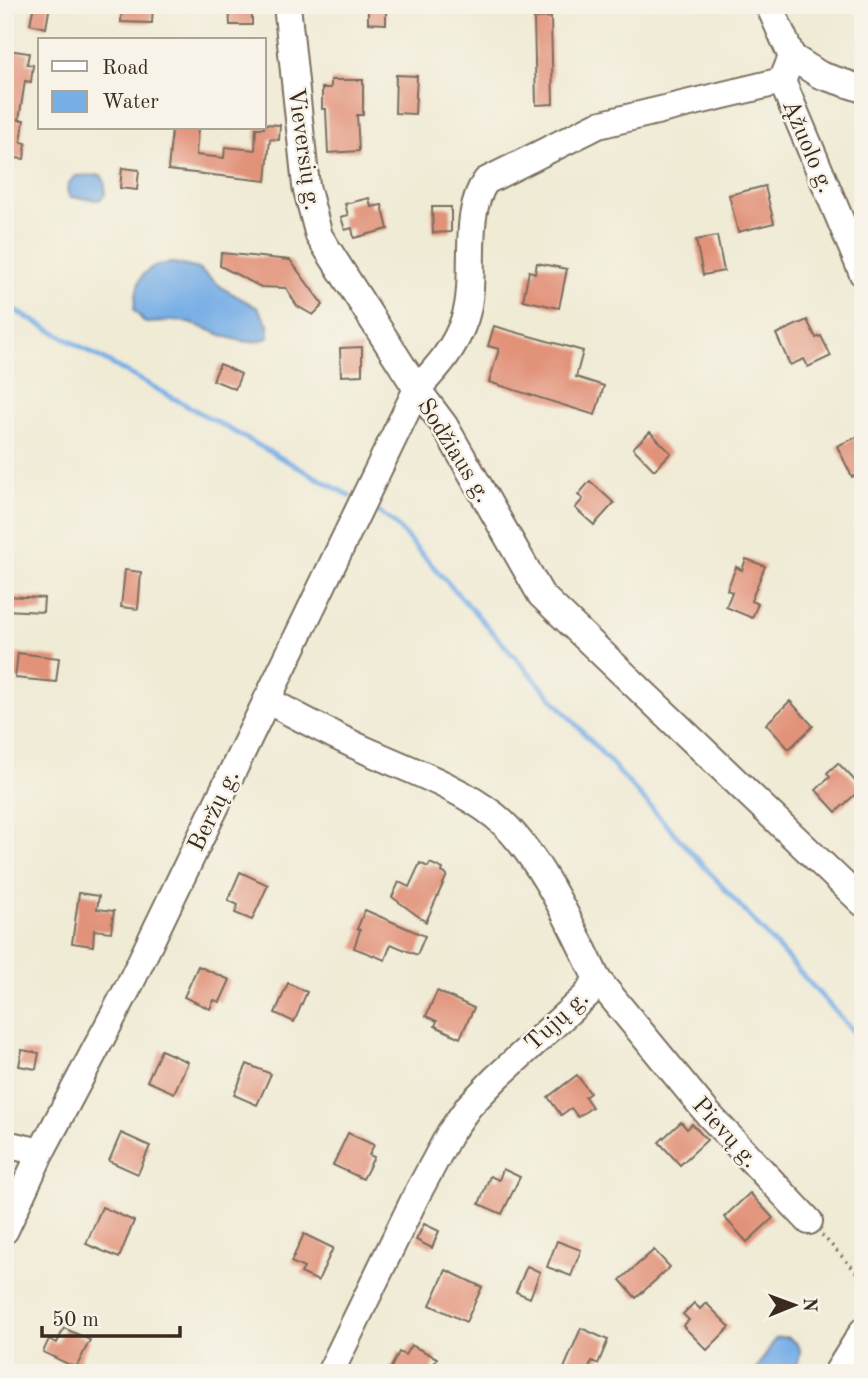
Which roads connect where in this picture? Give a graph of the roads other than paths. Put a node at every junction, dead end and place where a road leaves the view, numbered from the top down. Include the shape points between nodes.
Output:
1 (287, 5) edge
2 (769, 5) edge
3 (792, 57) junction
4 (782, 81) junction
5 (863, 89) edge
6 (863, 274) edge
7 (417, 389) junction
8 (267, 700) junction
9 (863, 903) edge
10 (597, 979) junction
11 (5, 1144) edge
12 (41, 1152) junction
13 (809, 1221) road end
14 (5, 1230) edge
15 (863, 1331) edge
16 (330, 1373) edge
17 (837, 1373) edge

1 - 7 street, Vieversių g. via 306,186 319,236
2 - 3 street
3 - 4 street, Ąžuolo g.
3 - 5 street via 820,75
4 - 6 street, Ąžuolo g.
4 - 7 street, Sodžiaus g. via 598,125 486,181 474,208 465,316 449,355
7 - 8 street, Beržų g.
7 - 9 street, Sodžiaus g. via 472,470 541,596
8 - 10 street, Tujų g. via 310,726 447,787 495,817 520,843 561,907
8 - 12 street, Beržų g. via 129,986
10 - 13 street, Pievų g. via 709,1115
10 - 16 street, Tujų g. via 587,995 469,1106 450,1133
11 - 12 street
12 - 14 street, Beržų g.
15 - 17 street

